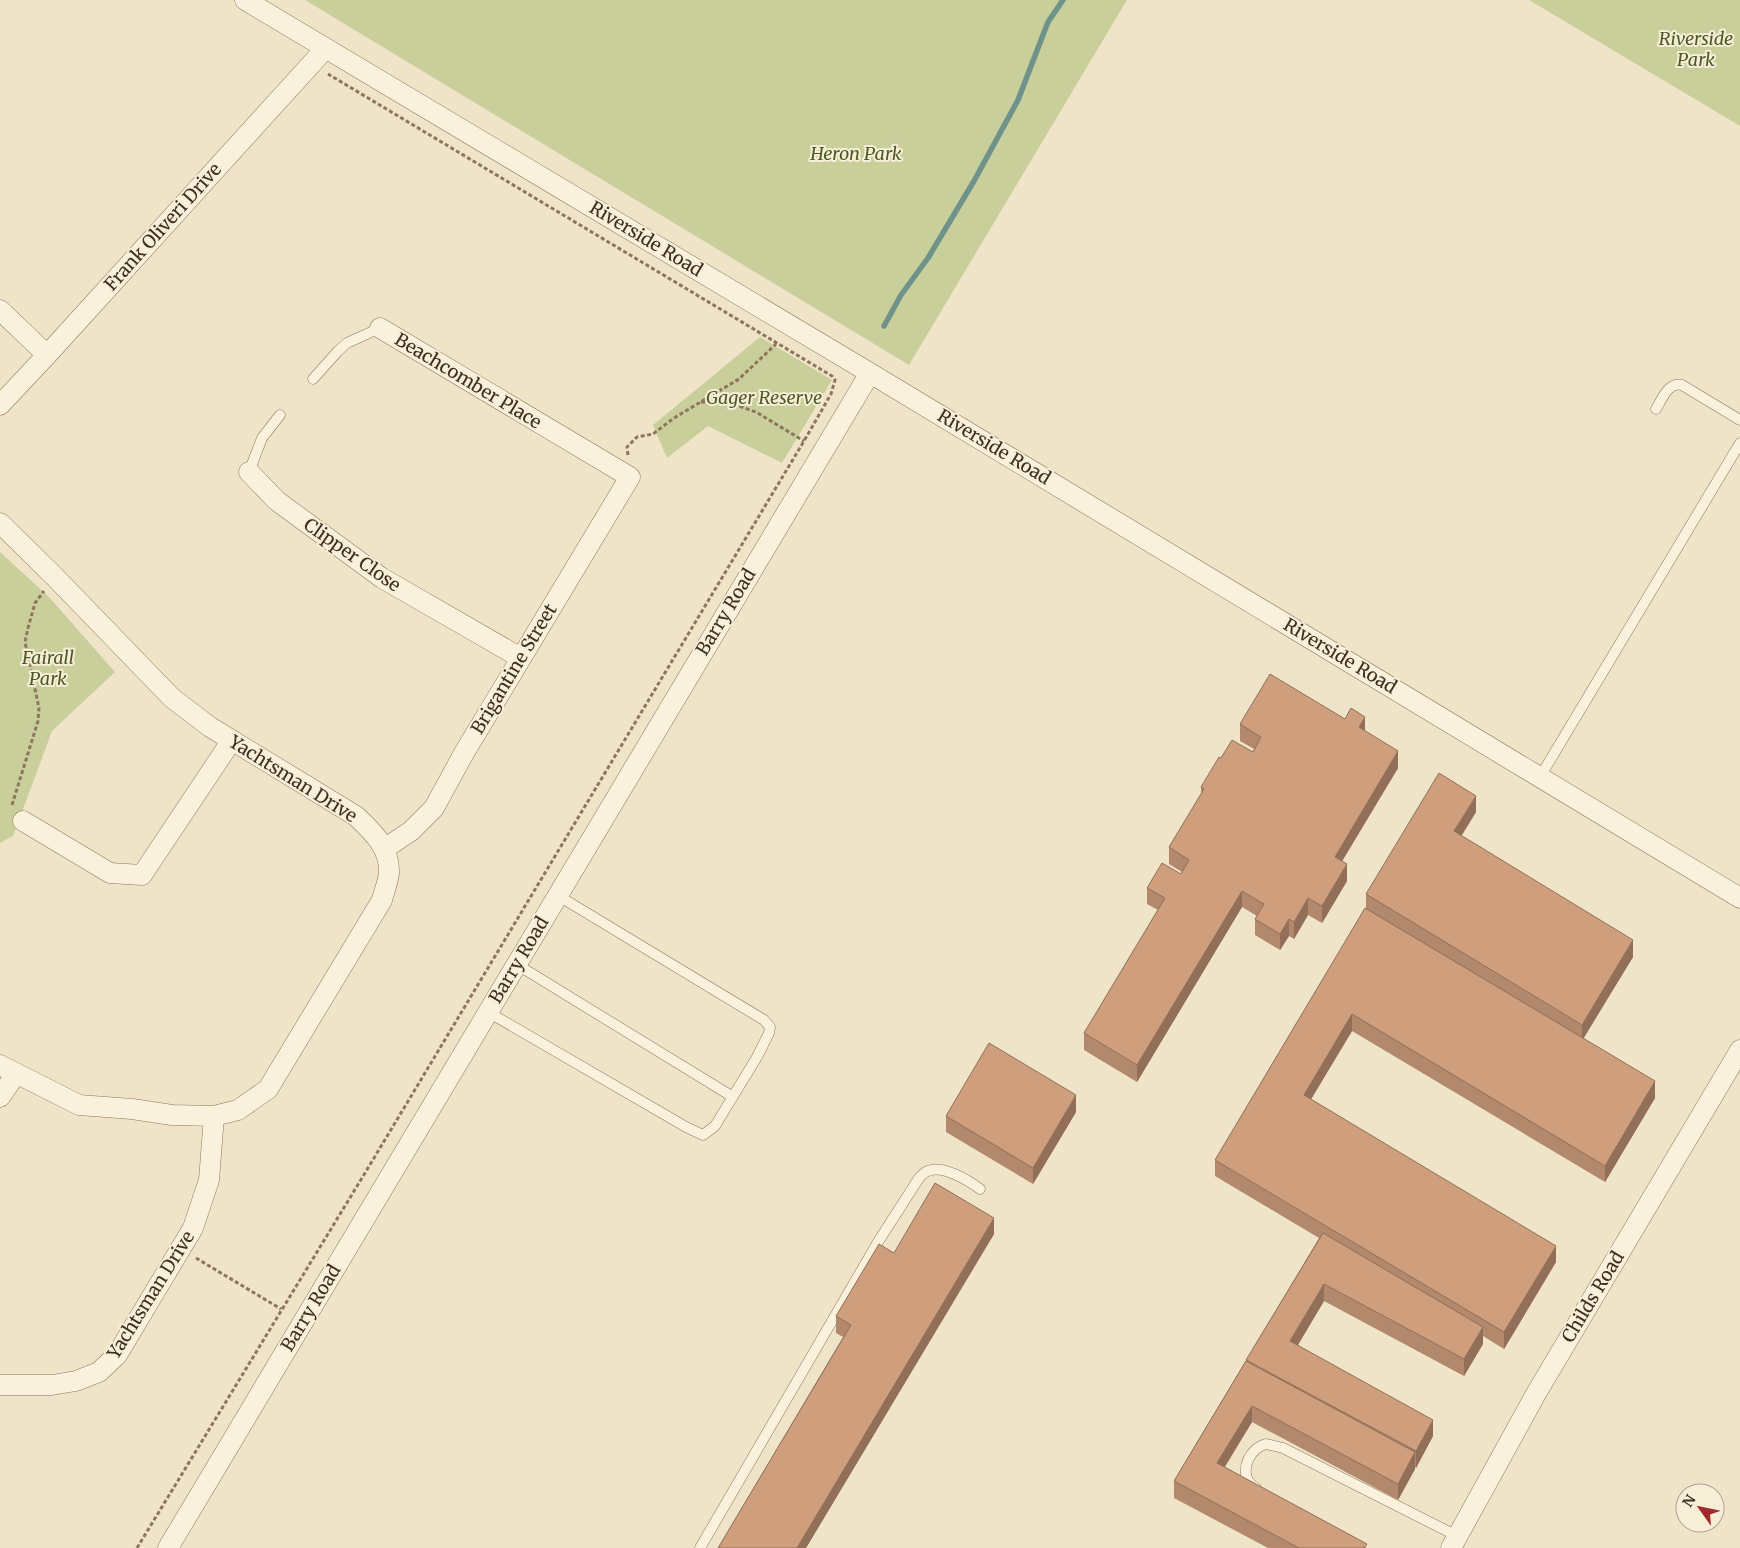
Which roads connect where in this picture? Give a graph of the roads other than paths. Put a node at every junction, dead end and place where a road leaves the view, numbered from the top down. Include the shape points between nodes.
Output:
1 (245, 0) edge
2 (325, 49) junction
3 (0, 310) edge
4 (380, 328) joint
5 (47, 355) junction
6 (870, 373) junction
7 (313, 379) dead end
8 (0, 405) edge
9 (1656, 409) dead end
10 (280, 415) dead end
11 (1740, 420) edge
12 (1740, 443) edge
13 (249, 472) joint
14 (630, 477) joint
15 (0, 523) edge
16 (521, 658) junction
17 (232, 740) junction
18 (1540, 777) junction
19 (16, 815) road end
20 (384, 849) junction
21 (557, 895) junction
22 (1740, 898) edge
23 (516, 964) junction
24 (488, 1012) junction
25 (1740, 1050) edge
26 (8, 1070) edge
27 (0, 1097) edge
28 (732, 1097) junction
29 (214, 1116) junction
30 (980, 1188) dead end
31 (0, 1386) edge
32 (1266, 1493) edge
33 (1454, 1542) edge
34 (168, 1548) edge
35 (700, 1548) edge

1 - 2 street, Riverside Road
2 - 5 street, Frank Oliveri Drive
2 - 6 street, Riverside Road
3 - 5 street
4 - 7 lane, Beachcomber Place via 347,343
4 - 14 street, Beachcomber Place
5 - 8 street, Frank Oliveri Drive
6 - 18 street, Riverside Road
6 - 21 street, Barry Road
9 - 11 lane via 1676,383
10 - 13 lane, Clipper Close via 262,438
12 - 18 lane
13 - 16 street, Clipper Close via 278,501 382,578
14 - 16 street, Brigantine Street
15 - 17 street, Yachtsman Drive via 172,698
16 - 20 street, Brigantine Street via 434,808 411,831
17 - 19 street via 142,875 110,873
17 - 20 street, Yachtsman Drive via 356,816 373,831
18 - 22 street, Riverside Road
20 - 29 street, Yachtsman Drive via 389,874 382,900 268,1089 238,1110
21 - 23 street, Barry Road
21 - 28 lane via 764,1020 770,1027 769,1034
23 - 24 street, Barry Road
23 - 28 lane
24 - 28 lane via 703,1135 715,1126
24 - 34 street, Barry Road
25 - 33 street, Childs Road via 1537,1392
26 - 27 street
26 - 29 street, Yachtsman Drive via 79,1105
29 - 31 street, Yachtsman Drive via 209,1180 193,1228 117,1355 99,1372 76,1381
30 - 35 lane via 967,1179 935,1169 926,1171 919,1178 878,1242
32 - 33 lane via 1249,1484 1245,1475 1246,1464 1256,1449 1266,1444 1283,1448

